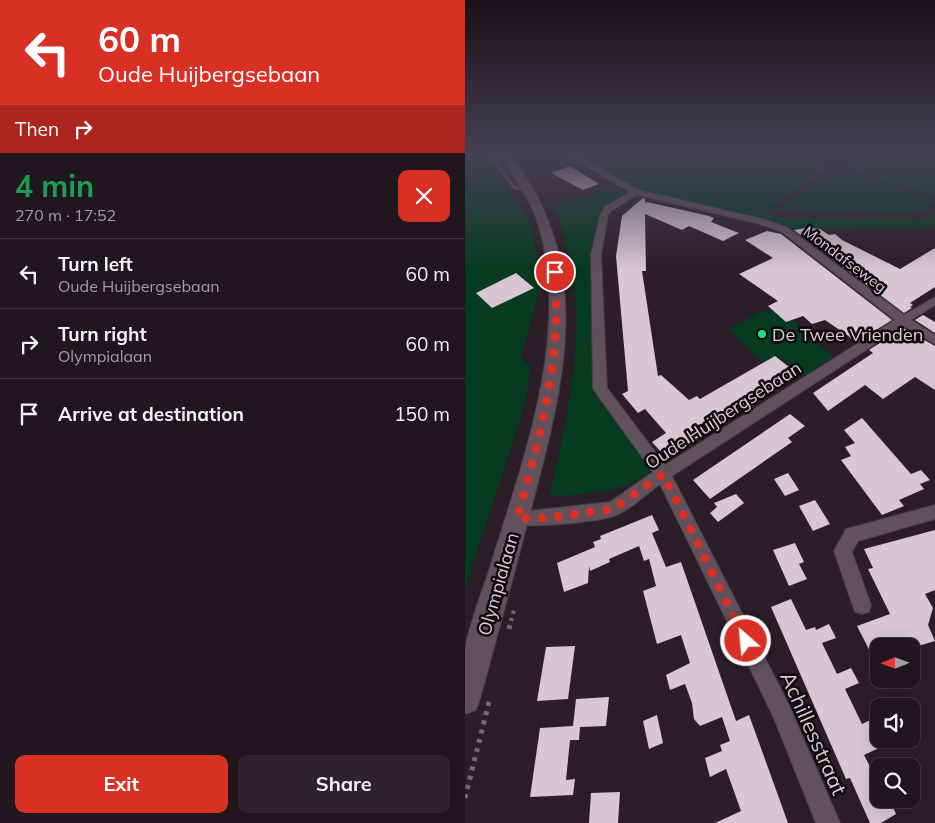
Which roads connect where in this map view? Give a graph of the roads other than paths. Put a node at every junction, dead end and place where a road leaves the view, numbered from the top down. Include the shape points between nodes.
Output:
1 (532, 193) edge
2 (634, 193) edge
3 (642, 193) edge
4 (935, 300) edge
5 (904, 321) junction
6 (935, 340) edge
7 (663, 474) junction
8 (935, 512) edge
9 (517, 518) junction
10 (862, 605) dead end
11 (465, 699) edge
12 (828, 823) edge

1 - 9 main road, Olympialaan via 542,215 551,248 556,320 546,407
2 - 7 street, Achillesstraat via 607,209 596,255 600,389
3 - 5 street, Mondafseweg via 785,230
4 - 5 street, Oude Huijbergsebaan
5 - 6 street
5 - 7 street, Oude Huijbergsebaan
7 - 9 street, Oude Huijbergsebaan via 613,509 547,518
7 - 12 street, Achillesstraat via 781,710
8 - 10 street via 852,535 843,551
9 - 11 main road, Olympialaan

